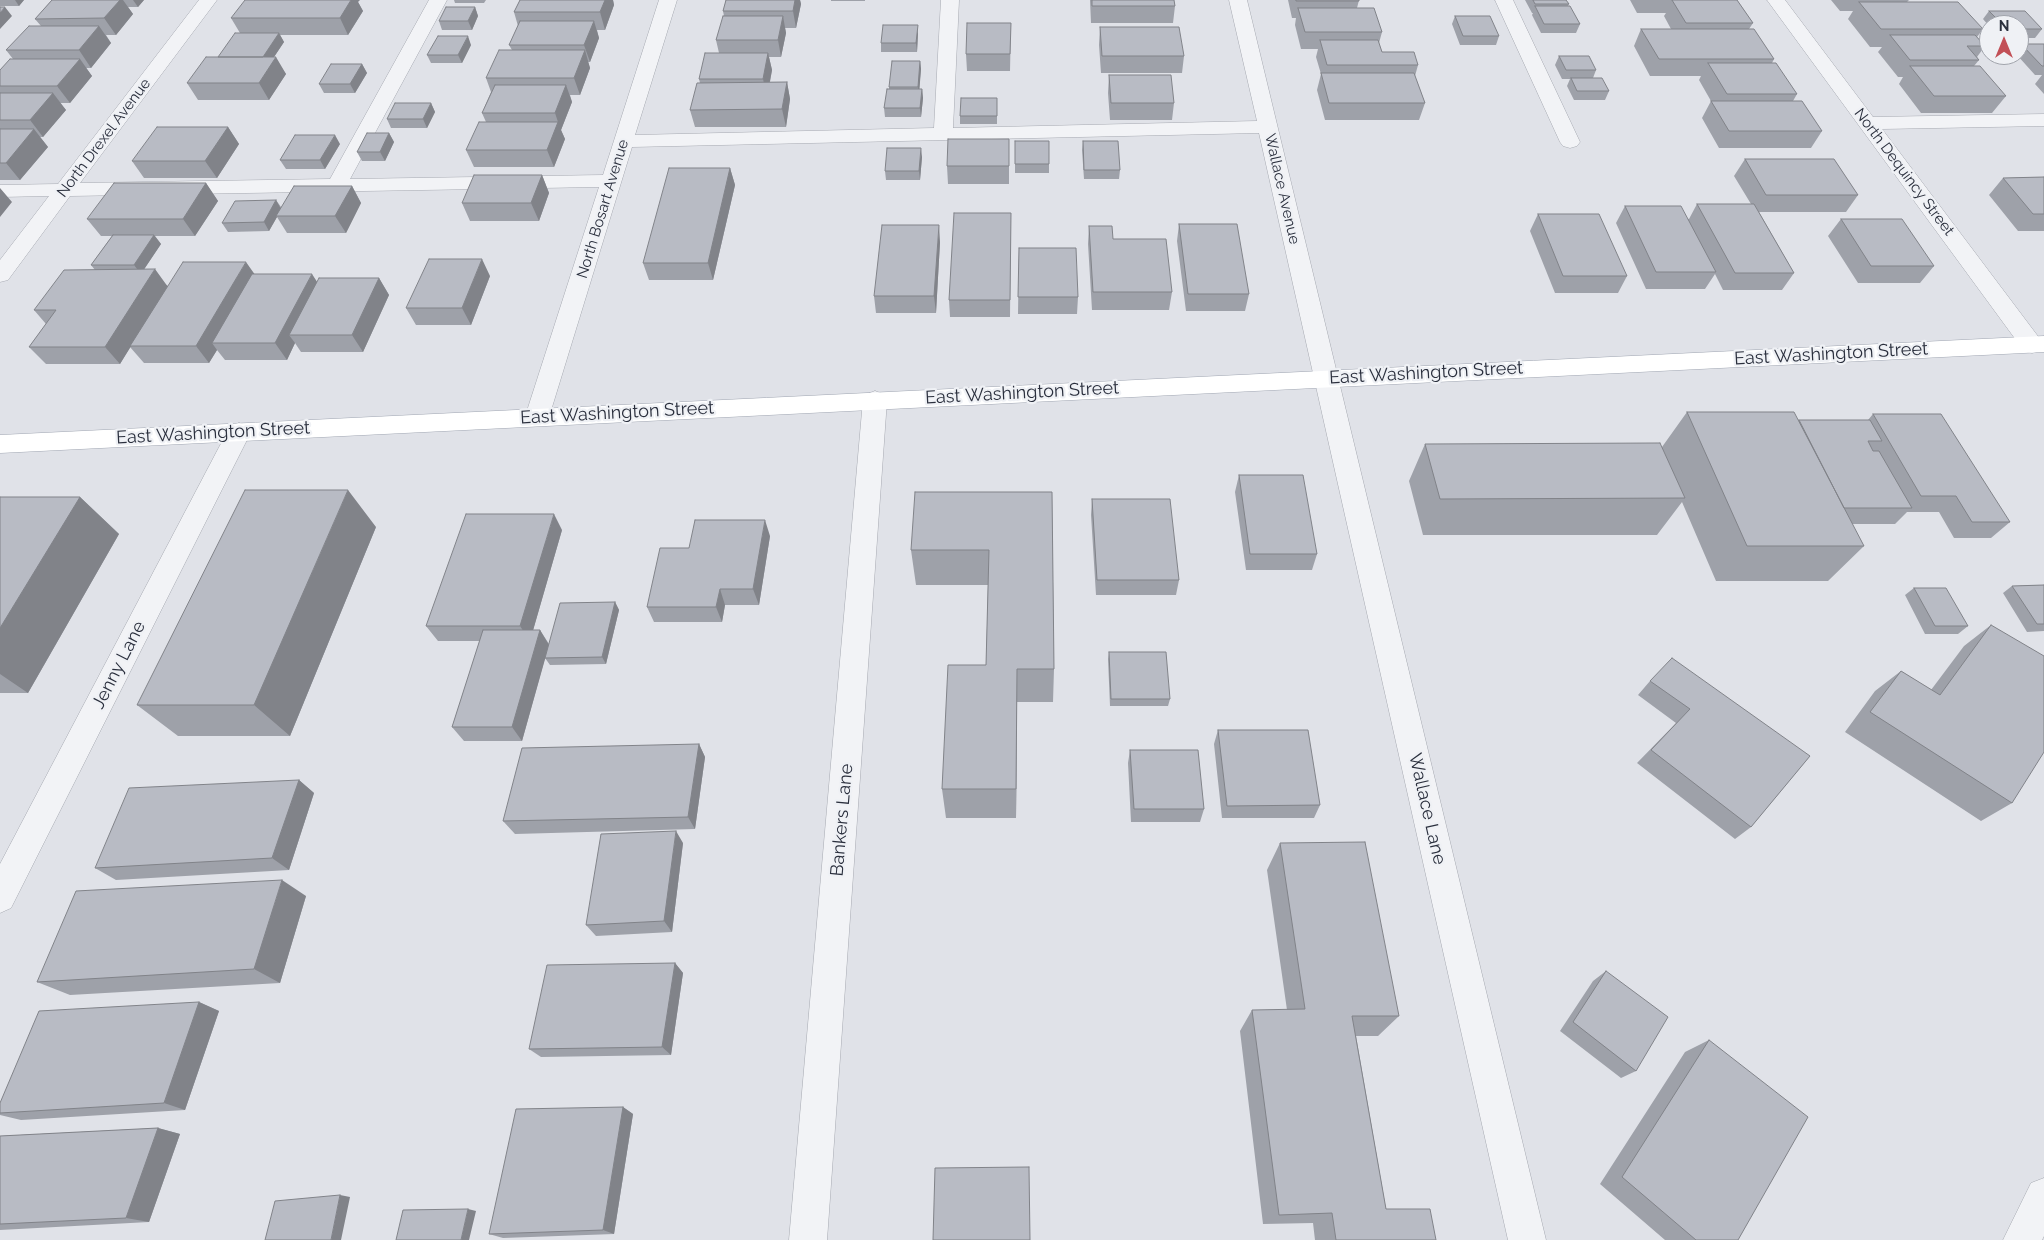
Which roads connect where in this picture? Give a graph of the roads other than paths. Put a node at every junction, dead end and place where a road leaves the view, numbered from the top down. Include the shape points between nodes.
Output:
1 (208, 0) edge
2 (438, 0) edge
3 (668, 0) edge
4 (950, 0) edge
5 (1238, 0) edge
6 (1504, 0) edge
7 (1776, 0) edge
8 (2044, 120) edge
9 (1868, 123) junction
10 (1268, 127) junction
11 (943, 134) junction
12 (624, 142) junction
13 (1570, 142) dead end
14 (612, 181) junction
15 (337, 185) junction
16 (65, 190) junction
17 (0, 191) edge
18 (0, 275) edge
19 (2038, 344) edge
20 (1326, 378) junction
21 (875, 400) junction
22 (537, 417) junction
23 (239, 432) junction
24 (0, 444) edge
25 (0, 898) edge
26 (2044, 1196) edge
27 (808, 1240) edge
28 (1527, 1240) edge
29 (2022, 1240) edge

1 - 16 street, North Drexel Avenue
2 - 15 street
3 - 12 street, North Bosart Avenue
4 - 11 street
5 - 10 street, Wallace Avenue
6 - 13 street
7 - 9 street, North Dequincy Street
8 - 9 street
9 - 19 street, North Dequincy Street
10 - 11 street
10 - 20 street, Wallace Avenue
11 - 12 street
12 - 14 street, North Bosart Avenue
14 - 15 street
14 - 22 street, North Bosart Avenue
15 - 16 street
16 - 17 street
16 - 18 street, North Drexel Avenue
19 - 20 main road, East Washington Street
20 - 21 main road, East Washington Street
20 - 28 street, Wallace Lane
21 - 22 main road, East Washington Street
21 - 27 street, Bankers Lane
22 - 23 main road, East Washington Street
23 - 24 main road, East Washington Street
23 - 25 street, Jenny Lane
26 - 29 street

